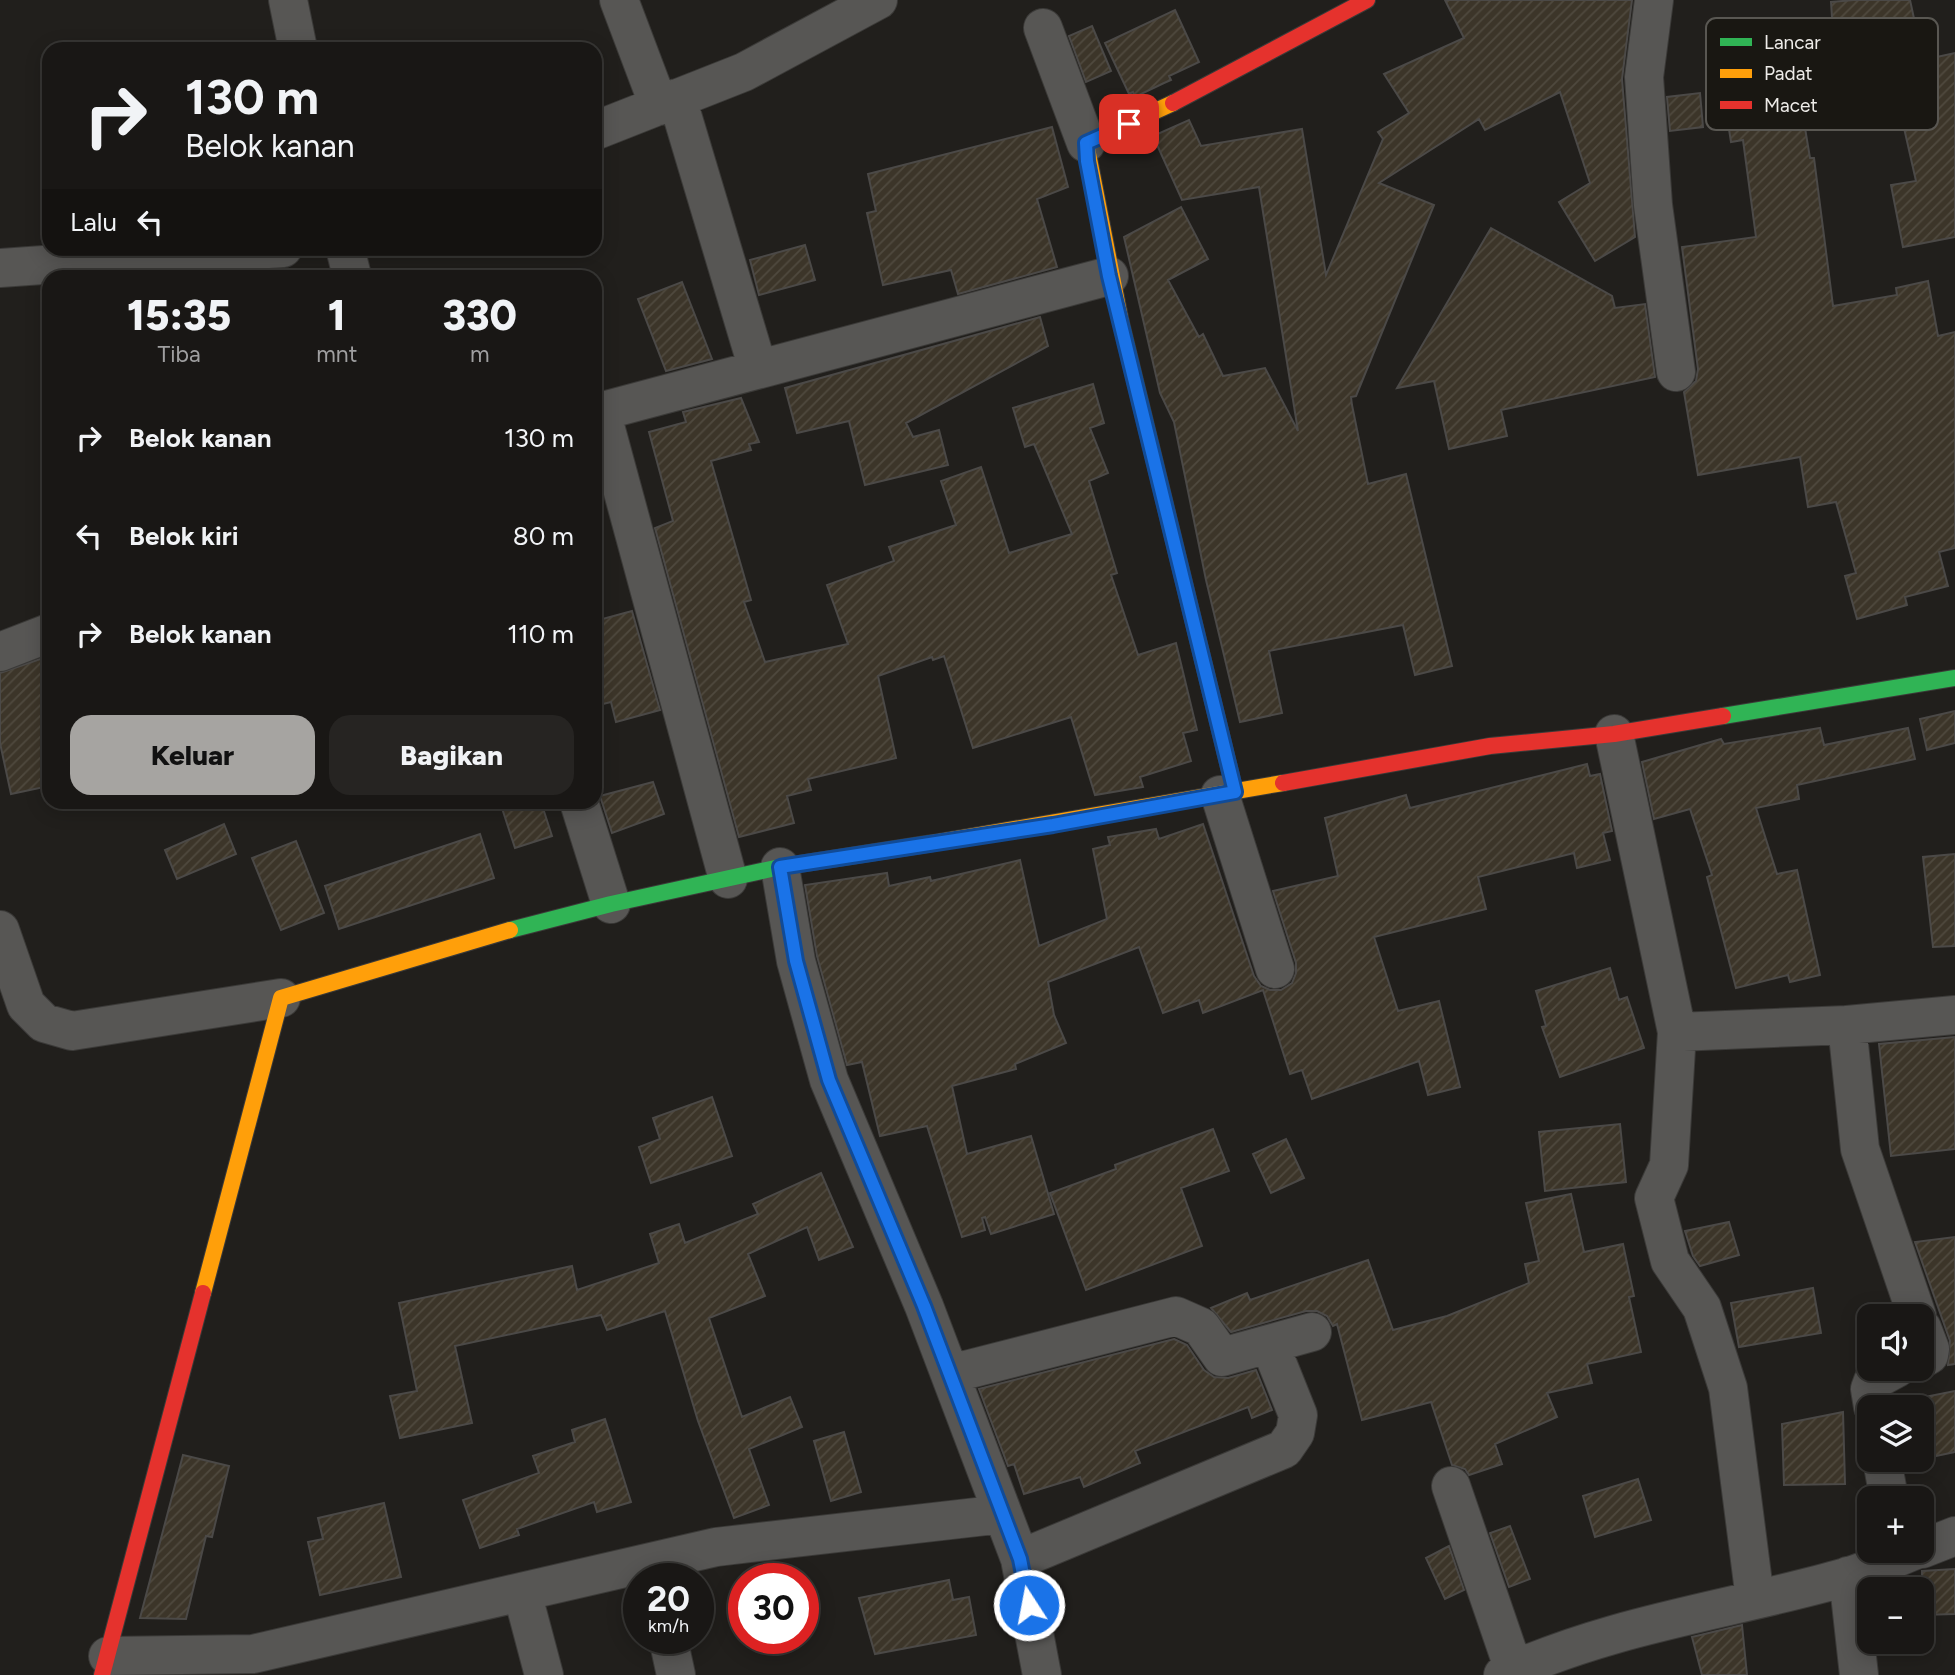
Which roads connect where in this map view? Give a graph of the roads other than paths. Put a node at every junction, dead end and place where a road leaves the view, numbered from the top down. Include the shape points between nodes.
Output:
1 (288, 0) edge
2 (619, 0) edge
3 (878, 0) edge
4 (1367, 0) edge
5 (1654, 0) edge
6 (1043, 28) dead end
7 (297, 42) edge
8 (668, 102) junction
9 (602, 128) edge
10 (1086, 143) junction
11 (170, 256) edge
12 (0, 268) edge
13 (1109, 276) junction
14 (758, 369) junction
15 (1676, 372) dead end
16 (602, 411) edge
17 (602, 426) edge
18 (42, 636) edge
19 (0, 652) edge
20 (1955, 678) edge
21 (1614, 734) junction
22 (1228, 794) junction
23 (581, 809) edge
24 (780, 867) junction
25 (728, 879) junction
26 (611, 904) junction
27 (0, 930) edge
28 (1275, 969) dead end
29 (281, 998) junction
30 (1955, 1015) edge
31 (1847, 1025) junction
32 (1678, 1032) junction
33 (1913, 1304) edge
34 (1312, 1332) dead end
35 (1270, 1345) junction
36 (950, 1374) junction
37 (1451, 1486) dead end
38 (1003, 1514) junction
39 (1955, 1536) edge
40 (1934, 1543) edge
41 (1020, 1559) junction
42 (673, 1563) edge
43 (1880, 1563) edge
44 (623, 1575) edge
45 (1848, 1576) junction
46 (522, 1592) junction
47 (1755, 1599) junction
48 (671, 1654) edge
49 (1555, 1664) edge
50 (105, 1665) edge
51 (1508, 1672) edge
52 (544, 1675) edge
53 (676, 1675) edge
54 (1042, 1675) edge
55 (1859, 1675) edge

1 - 7 street
2 - 8 street
3 - 8 street via 744,72
4 - 10 street via 1174,103
5 - 15 street via 1644,77 1653,205
6 - 10 street
8 - 9 street
8 - 14 street
10 - 13 street
11 - 12 street
13 - 14 street
13 - 22 street
14 - 16 street
17 - 25 street
18 - 19 street
20 - 21 street
21 - 22 street via 1490,746
21 - 32 street
22 - 24 street
22 - 28 street
23 - 26 street
24 - 25 street
24 - 36 street via 796,961 829,1080
25 - 26 street
26 - 29 street via 443,948
27 - 29 street via 26,1004 44,1023 72,1031
29 - 50 street
30 - 31 street
31 - 32 street
31 - 33 street via 1860,1149
32 - 47 street via 1669,1165 1654,1198 1670,1261 1702,1308 1728,1388
34 - 35 street
35 - 36 street via 1222,1357 1201,1327 1176,1316
35 - 41 street via 1298,1415 1295,1433 1284,1449
36 - 38 street
37 - 51 street
38 - 41 street
38 - 42 street via 716,1547
39 - 40 street
41 - 54 street
43 - 45 street
44 - 46 street
45 - 47 street
45 - 55 street
46 - 50 street via 253,1654
46 - 52 street
47 - 49 street via 1618,1632
48 - 53 street
49 - 51 street

